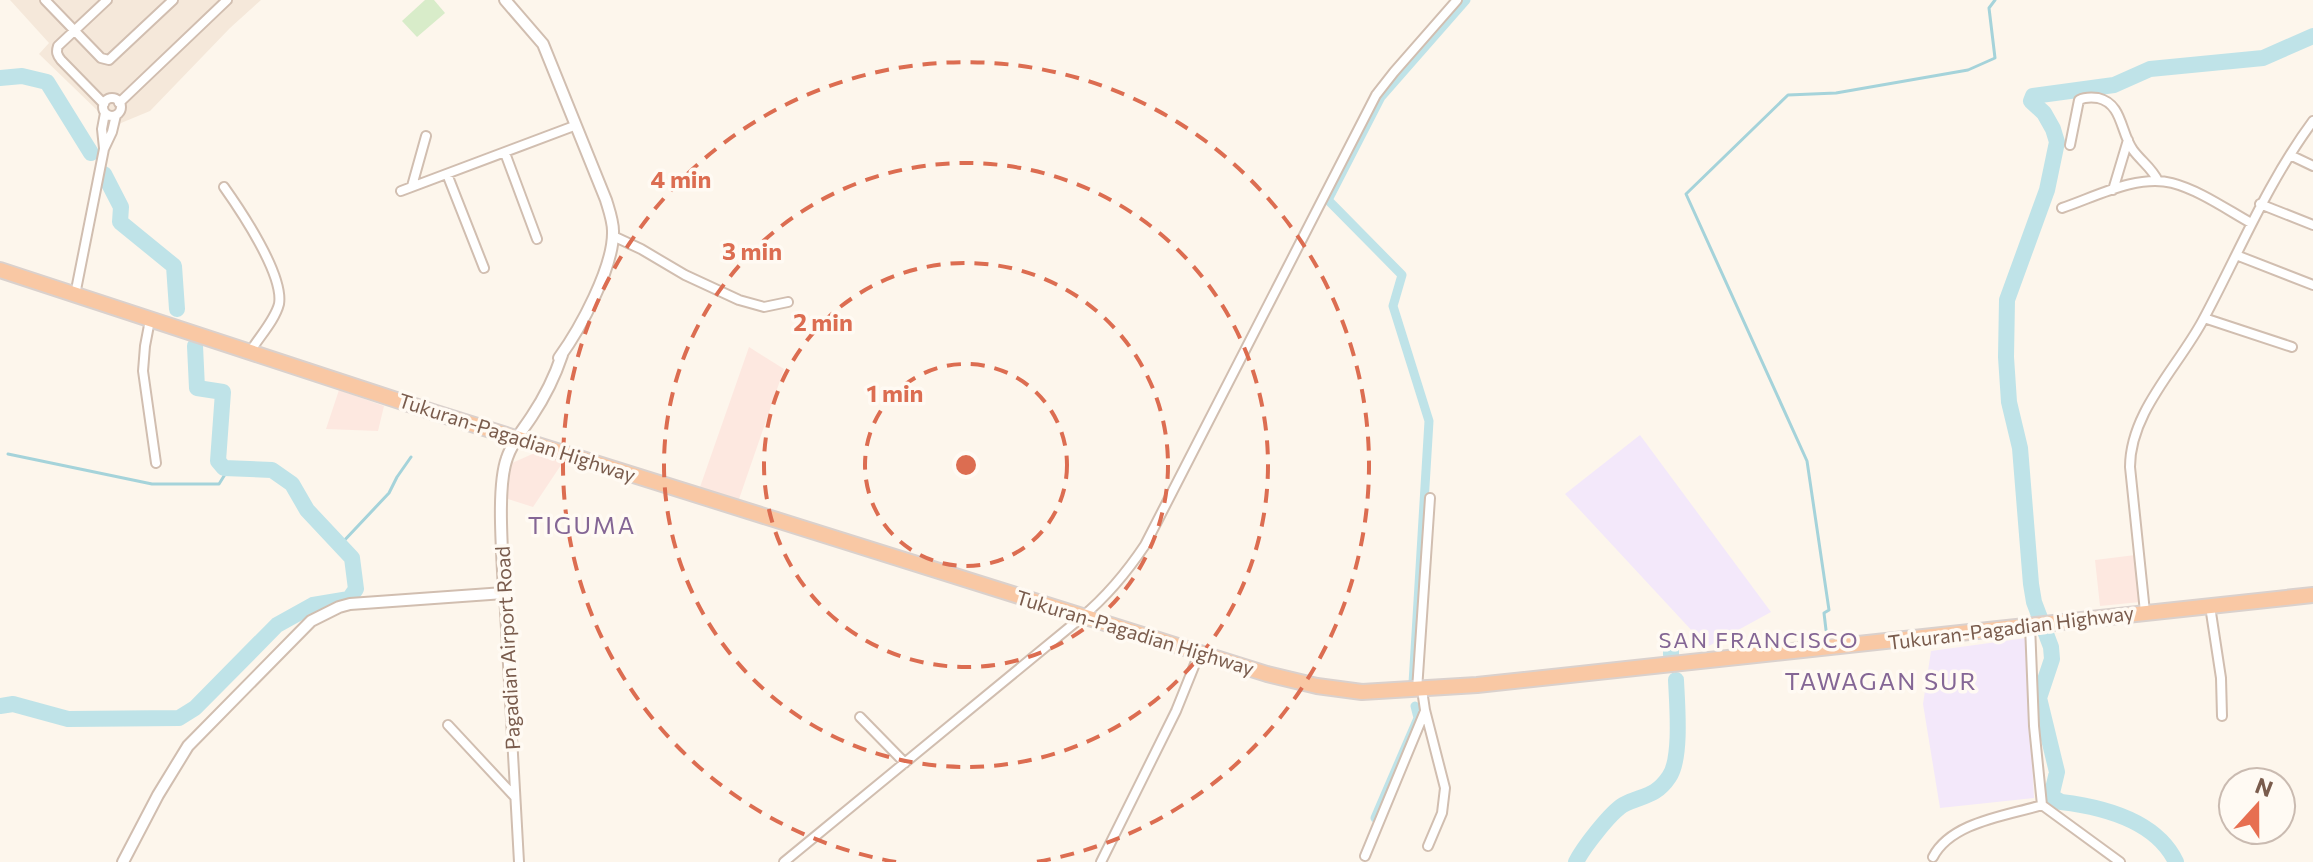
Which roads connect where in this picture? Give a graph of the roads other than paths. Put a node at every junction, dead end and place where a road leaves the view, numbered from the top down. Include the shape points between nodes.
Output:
1 (45, 0) edge
2 (107, 0) edge
3 (173, 0) edge
4 (227, 0) edge
5 (505, 0) edge
6 (1457, 0) edge
7 (74, 30) junction
8 (119, 103) junction
9 (105, 108) junction
10 (116, 115) junction
11 (2313, 121) edge
12 (574, 126) junction
13 (426, 136) dead end
14 (2128, 140) junction
15 (2070, 145) dead end
16 (104, 149) junction
17 (505, 153) junction
18 (2290, 155) junction
19 (2313, 166) edge
20 (447, 174) junction
21 (2158, 181) junction
22 (412, 186) junction
23 (224, 187) dead end
24 (2113, 190) junction
25 (401, 191) dead end
26 (2260, 204) junction
27 (2062, 208) dead end
28 (2251, 223) junction
29 (2313, 225) edge
30 (613, 236) junction
31 (537, 239) dead end
32 (2236, 255) junction
33 (484, 268) dead end
34 (0, 270) edge
35 (2313, 285) edge
36 (75, 295) junction
37 (788, 302) dead end
38 (2204, 318) junction
39 (150, 320) junction
40 (2292, 347) dead end
41 (250, 352) junction
42 (520, 431) junction
43 (156, 463) dead end
44 (1430, 498) dead end
45 (504, 593) junction
46 (2313, 595) edge
47 (2210, 606) junction
48 (2145, 612) junction
49 (1082, 617) junction
50 (2034, 624) junction
51 (1199, 654) junction
52 (1420, 690) junction
53 (1425, 710) junction
54 (2222, 716) dead end
55 (860, 717) dead end
56 (448, 725) dead end
57 (905, 763) junction
58 (516, 797) junction
59 (2042, 805) junction
60 (1428, 846) dead end
61 (1365, 856) dead end
62 (1933, 857) dead end
63 (123, 862) edge
64 (519, 862) edge
65 (784, 862) edge
66 (1101, 862) edge
67 (2120, 862) edge

1 - 7 street
2 - 7 street
3 - 7 street via 109,60
4 - 8 street
5 - 12 street via 543,44
6 - 49 street via 1376,95 1145,545
7 - 9 street via 58,46 57,55
8 - 9 street via 112,99
8 - 10 street
9 - 10 street
9 - 16 street
10 - 16 street
11 - 18 street
12 - 17 street
12 - 30 street via 606,200
13 - 22 street
14 - 15 street via 2114,108 2089,97 2076,106
14 - 21 street
14 - 24 street
16 - 36 street
17 - 20 street
17 - 31 street
18 - 19 street
18 - 26 street
20 - 22 street
20 - 33 street
21 - 24 street
21 - 28 street via 2182,186
22 - 25 street
23 - 41 street via 268,259 279,296 278,307
24 - 27 street
26 - 28 street
26 - 29 street
28 - 32 street
30 - 37 street via 739,300 764,307
30 - 42 street, Pagadian Airport Road via 595,293
32 - 35 street
32 - 38 street
34 - 36 highway, Tukuran-Pagadian Highway
36 - 39 highway, Tukuran-Pagadian Highway
38 - 40 street
38 - 48 street via 2139,423 2131,446
39 - 41 highway, Tukuran-Pagadian Highway
39 - 43 street via 143,371
41 - 42 highway, Tukuran-Pagadian Highway
42 - 45 street, Pagadian Airport Road via 503,473
42 - 49 highway, Tukuran-Pagadian Highway
44 - 52 street
45 - 58 street, Pagadian Airport Road
45 - 63 street via 350,604 311,621 188,746
46 - 47 highway, Tukuran-Pagadian Highway
47 - 48 highway, Tukuran-Pagadian Highway
47 - 54 street
48 - 50 highway, Tukuran-Pagadian Highway
49 - 51 highway, Tukuran-Pagadian Highway
49 - 57 street
50 - 52 highway, Tukuran-Pagadian Highway
50 - 59 street via 2034,726
51 - 52 highway, Tukuran-Pagadian Highway via 1317,686 1362,692
51 - 66 street
52 - 53 street
53 - 60 street via 1445,788 1438,827
53 - 61 street
55 - 57 street
56 - 58 street
57 - 65 street
58 - 64 street, Pagadian Airport Road
59 - 62 street via 1957,832
59 - 67 street

